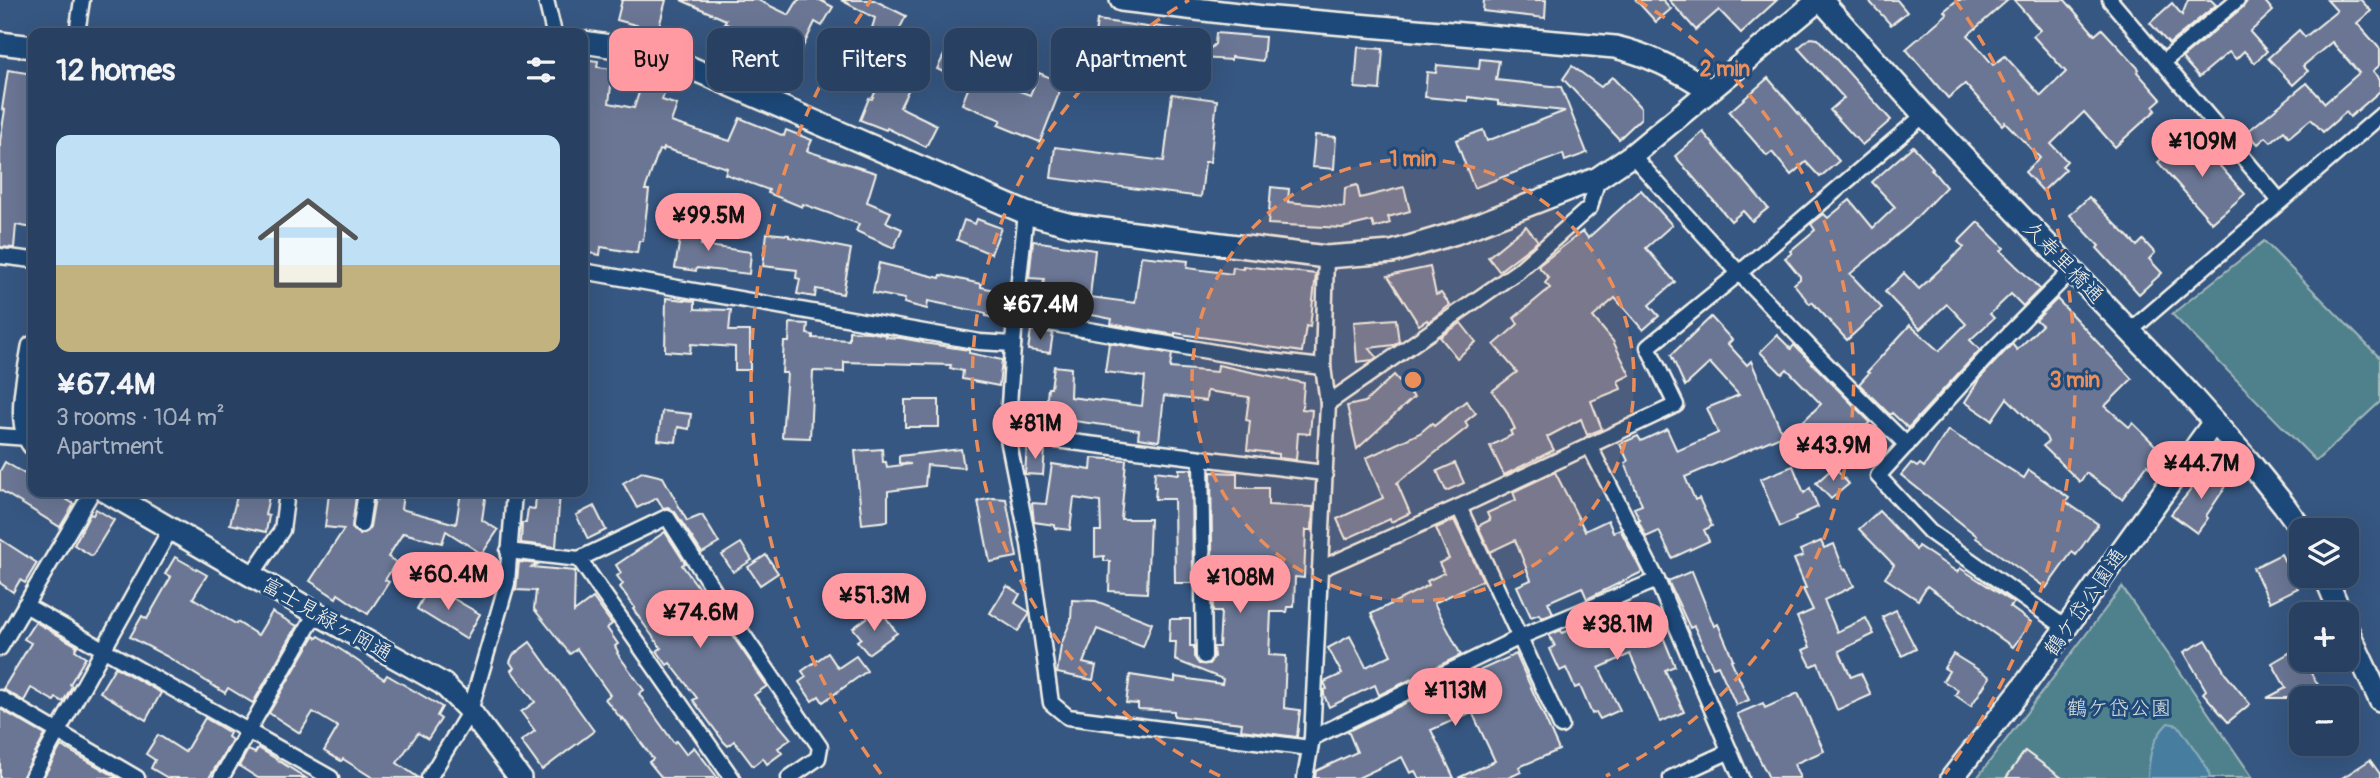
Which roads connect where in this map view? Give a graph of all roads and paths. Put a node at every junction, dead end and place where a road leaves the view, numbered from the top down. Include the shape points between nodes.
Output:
1 (82, 0) edge
2 (546, 0) edge
3 (1121, 0) edge
4 (1820, 0) edge
5 (2110, 0) edge
6 (2237, 0) edge
7 (77, 28) edge
8 (553, 28) edge
9 (0, 43) edge
10 (588, 43) edge
11 (28, 46) edge
12 (2163, 62) junction
13 (1709, 90) junction
14 (1924, 115) junction
15 (2380, 116) edge
16 (1632, 155) junction
17 (1598, 178) junction
18 (2279, 200) junction
19 (1027, 213) junction
20 (0, 256) edge
21 (1326, 257) junction
22 (28, 259) edge
23 (2072, 270) junction
24 (588, 272) edge
25 (1738, 274) junction
26 (1015, 317) junction
27 (2130, 331) junction
28 (1013, 344) junction
29 (1323, 367) junction
30 (28, 388) edge
31 (1328, 403) junction
32 (2214, 422) junction
33 (28, 432) edge
34 (1007, 434) junction
35 (0, 436) edge
36 (28, 441) edge
37 (1907, 444) junction
38 (1589, 445) junction
39 (1201, 459) junction
40 (1324, 473) junction
41 (89, 497) edge
42 (116, 497) edge
43 (286, 497) edge
44 (365, 497) edge
45 (513, 497) edge
46 (1459, 507) junction
47 (2293, 518) edge
48 (361, 525) dead end
49 (171, 528) junction
50 (508, 551) junction
51 (579, 559) junction
52 (1320, 569) junction
53 (251, 576) junction
54 (1657, 580) junction
55 (25, 605) junction
56 (316, 613) junction
57 (2066, 628) junction
58 (1520, 637) junction
59 (0, 649) edge
60 (103, 650) junction
61 (2359, 654) edge
62 (1204, 656) dead end
63 (0, 698) edge
64 (2380, 700) edge
65 (471, 711) junction
66 (1561, 726) dead end
67 (248, 731) junction
68 (58, 733) junction
69 (1311, 743) junction
70 (1730, 751) junction
71 (32, 778) edge
72 (137, 778) edge
73 (221, 778) edge
74 (331, 778) edge
75 (429, 778) edge
76 (520, 778) edge
77 (732, 778) edge
78 (789, 778) edge
79 (1305, 778) edge
80 (1671, 778) edge
81 (1741, 778) edge
82 (1952, 778) edge

1 - 7 street
2 - 8 street
3 - 13 street via 1615,47 1676,69
4 - 13 street
4 - 14 street, 久寿里橋通
5 - 12 street
6 - 12 street
9 - 11 street
10 - 19 street via 643,51 684,65
12 - 18 street
13 - 16 street
14 - 23 street, 久寿里橋通
14 - 25 street
15 - 18 street
16 - 17 street
16 - 25 street
17 - 21 street via 1456,233 1392,252
17 - 31 street via 1590,207 1518,271
18 - 27 street
19 - 21 street via 1071,225
19 - 26 street
20 - 22 street
21 - 29 street
23 - 27 street, 久寿里橋通
23 - 37 street
24 - 28 street via 979,342
25 - 37 street
25 - 38 street via 1648,347 1676,405
26 - 28 street
26 - 29 street
27 - 32 street, 久寿里橋通
28 - 34 street
29 - 31 street
30 - 33 street via 24,420
31 - 40 street
32 - 47 street, 久寿里橋通
32 - 57 street, 鶴ケ岱公園通
34 - 39 street
34 - 69 street via 1029,544 1051,703 1068,717
35 - 36 street
37 - 57 street via 1878,476 1930,533
38 - 46 street
38 - 54 street
39 - 40 street
39 - 62 street
40 - 52 street
41 - 55 street
42 - 49 street, 富士見緑ヶ岡通
43 - 53 street via 282,530
44 - 48 street
45 - 50 street
46 - 52 street
46 - 58 street
49 - 53 street, 富士見緑ヶ岡通
49 - 60 street
50 - 51 street
50 - 65 street via 507,583
51 - 77 street
51 - 78 street via 667,517 820,747 818,758
52 - 69 street
53 - 56 street, 富士見緑ヶ岡通
54 - 58 street
54 - 70 street
55 - 59 street
55 - 60 street
56 - 65 street, 富士見緑ヶ岡通 via 443,684
56 - 67 street
57 - 82 street, 鶴ケ岱公園通
58 - 66 street
58 - 69 street
60 - 67 street
60 - 68 street
61 - 64 street
63 - 68 street
65 - 75 street
65 - 76 street, 富士見緑ヶ岡通
67 - 73 street
67 - 74 street
68 - 71 street
68 - 72 street
69 - 79 street
70 - 80 street
70 - 81 street

